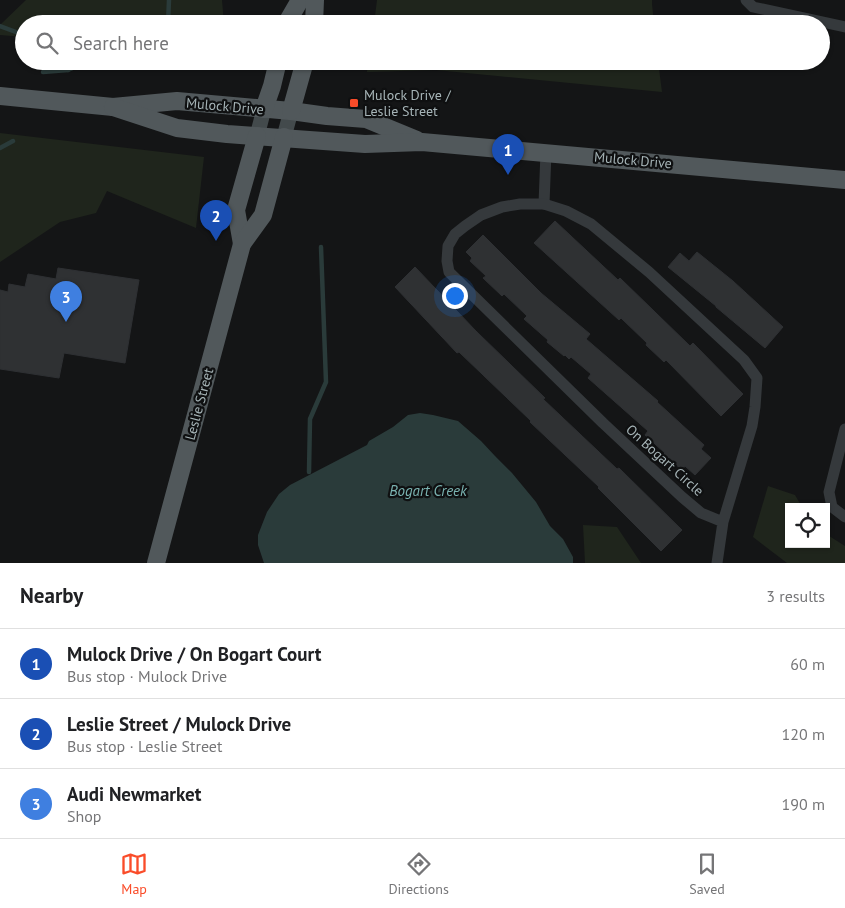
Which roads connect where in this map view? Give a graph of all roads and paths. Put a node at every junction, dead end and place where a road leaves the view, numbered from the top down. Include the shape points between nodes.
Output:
1 (300, 0) edge
2 (315, 0) edge
3 (746, 0) edge
4 (291, 15) edge
5 (314, 15) edge
6 (790, 15) edge
7 (830, 24) edge
8 (845, 27) edge
9 (276, 70) edge
10 (303, 70) edge
11 (0, 96) edge
12 (113, 108) junction
13 (264, 109) junction
14 (291, 112) junction
15 (256, 136) junction
16 (284, 138) junction
17 (422, 142) junction
18 (546, 152) junction
19 (845, 180) edge
20 (544, 204) junction
21 (242, 244) junction
22 (845, 429) edge
23 (845, 517) edge
24 (723, 522) junction
25 (156, 563) edge
26 (717, 563) edge

1 - 4 main road
2 - 5 main road
3 - 6 street via 753,7
7 - 8 street
9 - 13 main road, Leslie Street
10 - 14 main road, Leslie Street
11 - 12 main road, Mulock Drive
12 - 13 main road, Mulock Drive via 177,101
12 - 15 main road, Mulock Drive via 177,128
13 - 14 main road, Mulock Drive
13 - 15 main road, Leslie Street
14 - 16 main road, Leslie Street
14 - 17 main road, Mulock Drive via 366,119
15 - 16 main road, Mulock Drive
15 - 21 main road, Leslie Street via 236,210
16 - 17 main road, Mulock Drive via 365,144
16 - 21 main road, Leslie Street via 263,215
17 - 18 main road, Mulock Drive
18 - 19 main road, Mulock Drive
18 - 20 street
20 - 24 street, On Bogart Circle via 591,224 649,272 744,360 757,378 752,426
20 - 24 street, On Bogart Circle via 502,207 465,226 454,234 448,246 449,272 682,497 701,513
21 - 25 main road, Leslie Street
22 - 23 street via 829,492 832,507
24 - 26 street

